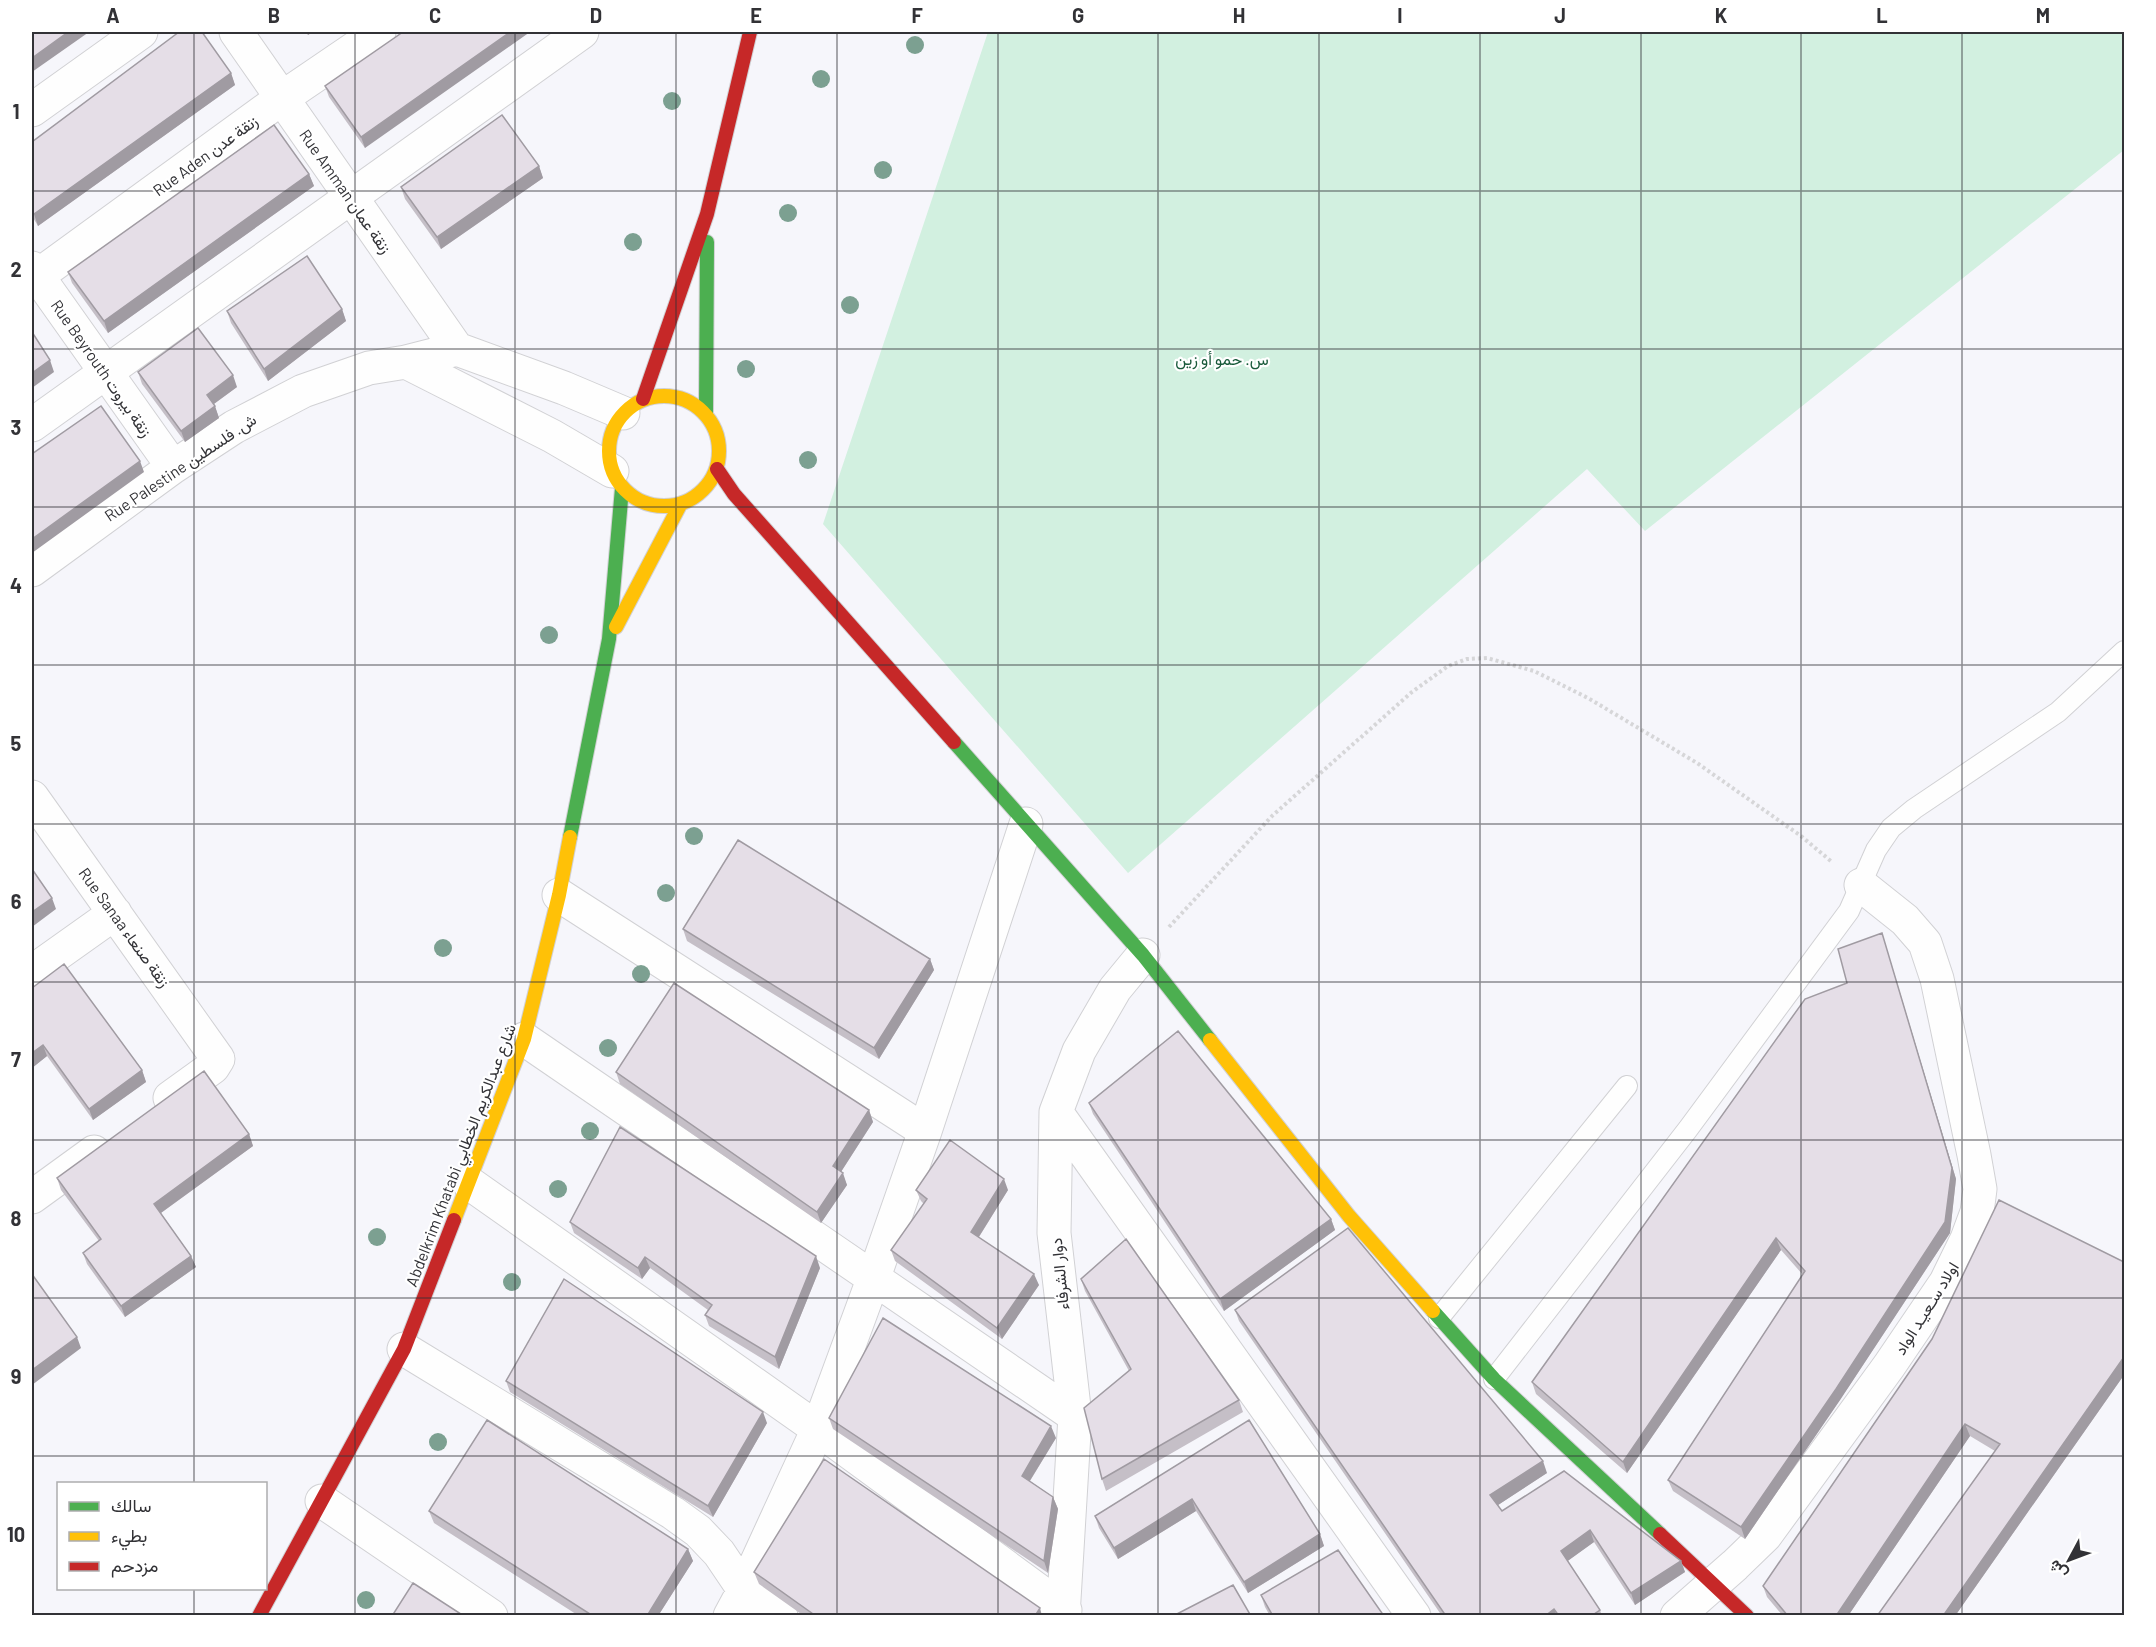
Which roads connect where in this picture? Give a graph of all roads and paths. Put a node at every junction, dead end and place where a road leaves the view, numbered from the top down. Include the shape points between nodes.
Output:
1 (141, 32) edge
2 (236, 32) edge
3 (379, 32) edge
4 (582, 32) edge
5 (750, 32) edge
6 (282, 99) junction
7 (32, 110) edge
8 (350, 197) junction
9 (707, 214) junction
10 (33, 275) edge
11 (457, 349) junction
12 (406, 362) junction
13 (105, 372) junction
14 (633, 406) junction
15 (706, 414) junction
16 (32, 424) edge
17 (173, 467) junction
18 (717, 469) junction
19 (617, 480) junction
20 (680, 505) junction
21 (32, 570) edge
22 (609, 639) junction
23 (2124, 651) edge
24 (35, 808) edge
25 (1026, 824) junction
26 (1861, 885) junction
27 (559, 895) junction
28 (115, 914) junction
29 (1143, 955) junction
30 (32, 972) edge
31 (524, 1039) junction
32 (1627, 1086) dead end
33 (1056, 1112) junction
34 (146, 1115) edge
35 (926, 1131) junction
36 (117, 1135) edge
37 (469, 1183) junction
38 (32, 1197) edge
39 (874, 1277) junction
40 (1438, 1318) junction
41 (404, 1349) junction
42 (1494, 1378) junction
43 (1075, 1416) junction
44 (818, 1429) junction
45 (322, 1501) junction
46 (1713, 1583) junction
47 (737, 1603) edge
48 (1064, 1612) edge
49 (259, 1616) edge
50 (491, 1616) edge
51 (781, 1616) edge
52 (1414, 1616) edge
53 (1677, 1616) edge
54 (1747, 1616) edge

1 - 7 street
2 - 6 street, Rue Amman زنقة عمان
3 - 6 street, Rue Aden زنقة عدن
4 - 8 street
5 - 9 main road
6 - 8 street, Rue Amman زنقة عمان
6 - 10 street, Rue Aden زنقة عدن
8 - 11 street, Rue Amman زنقة عمان
8 - 13 street
9 - 14 main road
9 - 15 main road
10 - 13 street, Rue Beyrouth زنقة بيروت
11 - 12 street, Rue Palestine ش. فلسطين
11 - 14 street via 564,388
12 - 17 street, Rue Palestine ش. فلسطين via 369,368 303,392 234,427
12 - 19 street via 552,436
13 - 16 street
13 - 17 street, Rue Beyrouth زنقة بيروت
14 - 15 main road via 666,395 687,400
14 - 19 main road via 612,430 608,451
15 - 18 main road via 720,449
17 - 21 street, Rue Palestine ش. فلسطين
18 - 20 main road via 696,497
18 - 25 main road via 734,494
19 - 20 main road via 639,501 659,507
19 - 22 main road, Abdelkrim Khatabi شارع عبدالكريم الخطابي
20 - 22 main road, Abdelkrim Khatabi شارع عبدالكريم الخطابي
22 - 27 main road, Abdelkrim Khatabi شارع عبدالكريم الخطابي
23 - 26 lane via 2058,712 1891,828 1876,850
24 - 28 street, Rue Sanaa زنقة صنعاء
25 - 29 main road
25 - 35 street
26 - 29 path via 1802,836 1697,763 1588,698 1534,671 1487,658 1467,658 1448,666 1412,692 1272,816
26 - 42 lane via 1849,911 1702,1110
26 - 46 street, اولاد سـعيـد الواد via 1905,920 1928,952 1937,979 1980,1189 1977,1212 1946,1282 1889,1366 1765,1536
27 - 31 main road, Abdelkrim Khatabi شارع عبدالكريم الخطابي
27 - 35 street
28 - 30 street
28 - 34 street, Rue Sanaa زنقة صنعاء via 218,1059 213,1067
29 - 33 street, دوار الشرفاء via 1116,989 1079,1051
29 - 40 main road via 1349,1216
31 - 37 main road, Abdelkrim Khatabi شارع عبدالكريم الخطابي
31 - 39 street
32 - 40 lane
33 - 43 street, دوار الشرفاء via 1054,1233
33 - 52 street
35 - 39 street
36 - 38 street
37 - 41 main road, Abdelkrim Khatabi شارع عبدالكريم الخطابي
37 - 44 street
39 - 43 street
39 - 44 street
40 - 42 main road
41 - 45 main road, Abdelkrim Khatabi شارع عبدالكريم الخطابي
41 - 47 street via 698,1531 719,1553
42 - 46 main road
43 - 48 street, دوار الشرفاء
44 - 47 street
44 - 48 street
45 - 49 main road, Abdelkrim Khatabi شارع عبدالكريم الخطابي
45 - 50 street
46 - 53 street, اولاد سـعيـد الواد
46 - 54 main road
47 - 51 street

